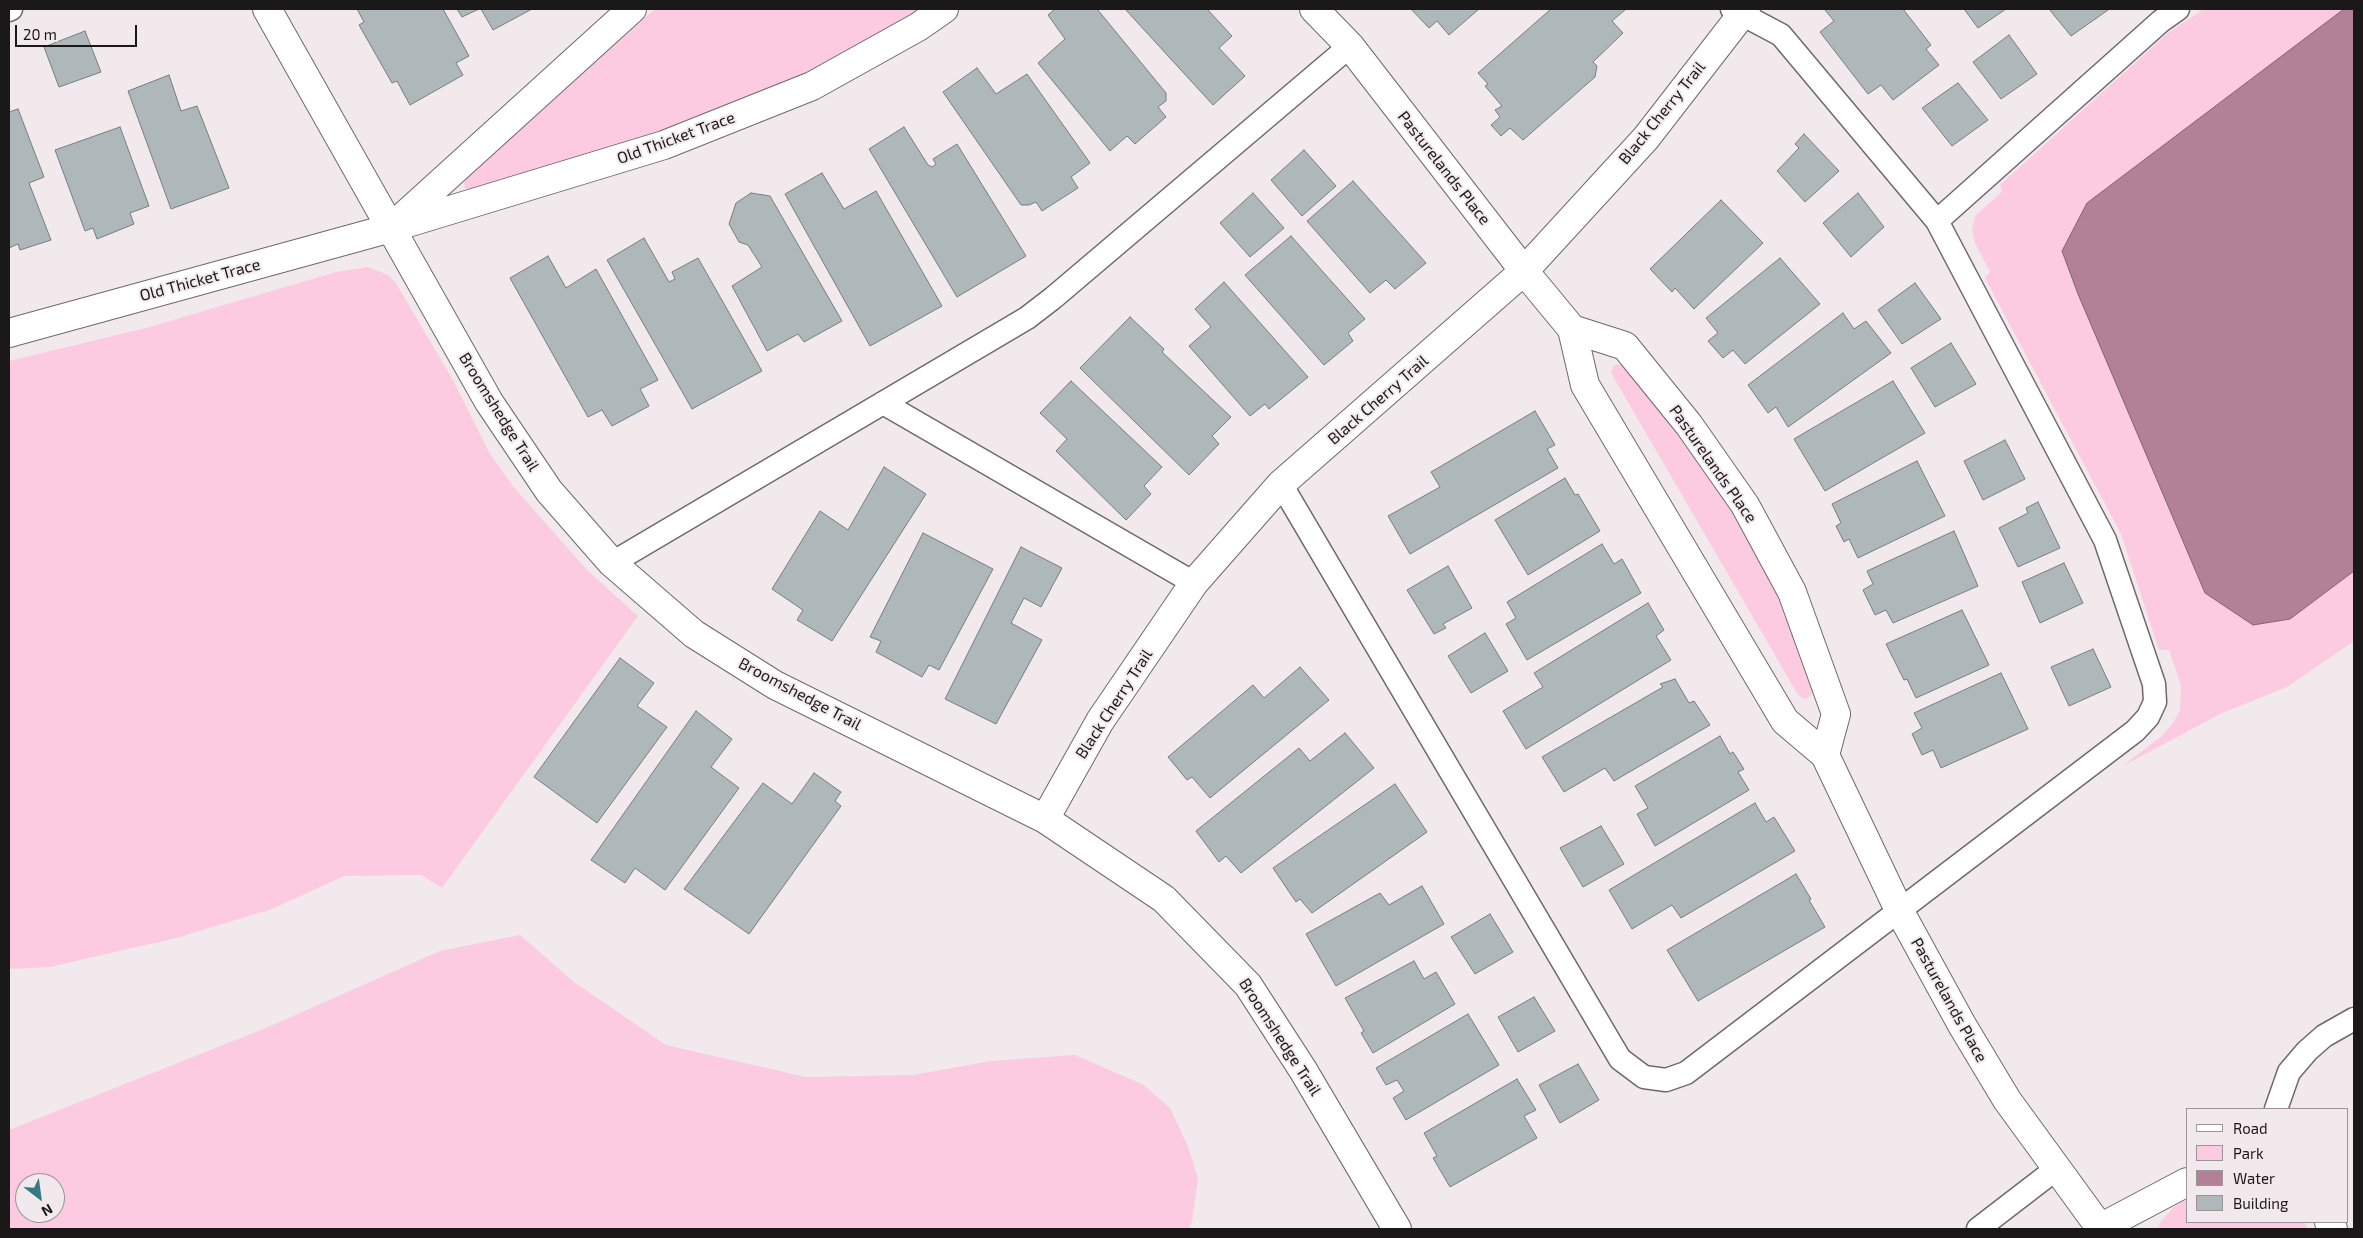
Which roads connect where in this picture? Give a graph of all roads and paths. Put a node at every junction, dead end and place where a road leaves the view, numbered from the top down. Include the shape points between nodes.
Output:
1 (267, 9) edge
2 (632, 9) edge
3 (944, 9) edge
4 (1314, 9) edge
5 (2178, 9) edge
6 (1740, 10) edge
7 (1350, 46) junction
8 (1937, 221) junction
9 (391, 228) junction
10 (1524, 270) junction
11 (1572, 328) junction
12 (9, 333) edge
13 (882, 403) junction
14 (1281, 484) junction
15 (612, 563) junction
16 (1194, 583) junction
17 (1825, 755) junction
18 (1045, 818) junction
19 (1899, 910) junction
20 (2354, 1019) edge
21 (2276, 1108) edge
22 (2056, 1169) junction
23 (2186, 1183) edge
24 (1397, 1229) edge
25 (1978, 1229) edge
26 (2101, 1229) edge

1 - 9 street, Broomshedge Trail
2 - 9 street, Old Thicket Trace
3 - 9 street, Old Thicket Trace via 812,86 664,145
4 - 7 street, Pasturelands Place
5 - 8 lane
6 - 8 lane via 1781,35
6 - 10 street, Black Cherry Trail via 1646,138
7 - 10 street, Pasturelands Place
7 - 13 lane via 1054,298 1027,318
8 - 19 lane via 2105,540 2154,684 2155,702 2148,717 2135,731
9 - 12 street, Old Thicket Trace
9 - 15 street, Broomshedge Trail via 489,402 549,491
10 - 11 street, Pasturelands Place
10 - 14 street, Black Cherry Trail
11 - 17 street, Pasturelands Place via 1586,385 1785,721
11 - 17 street, Pasturelands Place via 1625,346 1689,425 1745,505 1792,592 1836,714
13 - 15 lane
13 - 16 lane
14 - 16 street, Black Cherry Trail
14 - 19 lane via 1620,1059 1644,1077 1666,1080 1686,1073
15 - 18 street, Broomshedge Trail via 694,634 775,684
16 - 18 street, Black Cherry Trail via 1100,721
17 - 19 street, Pasturelands Place
18 - 24 street, Broomshedge Trail via 1164,899 1248,985 1303,1070
19 - 22 street, Pasturelands Place via 2007,1100
20 - 21 lane via 2324,1036 2307,1051 2289,1072
22 - 25 lane
22 - 26 street, Pasturelands Place
23 - 26 street, Pasturelands Place

